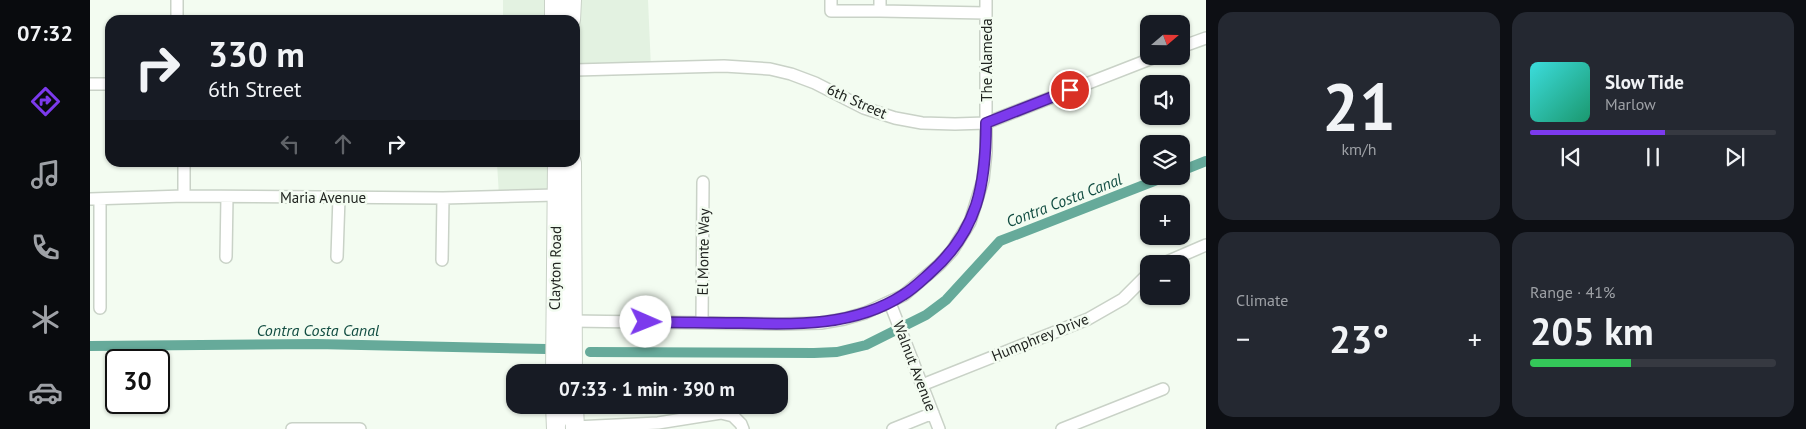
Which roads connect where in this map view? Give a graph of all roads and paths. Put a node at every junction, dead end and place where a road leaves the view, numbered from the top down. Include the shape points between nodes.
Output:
1 (177, 0) edge
2 (554, 0) edge
3 (572, 0) edge
4 (831, 0) edge
5 (986, 0) edge
6 (880, 6) edge
7 (986, 14) junction
8 (177, 15) edge
9 (554, 15) edge
10 (572, 15) edge
11 (1206, 38) edge
12 (1190, 44) edge
13 (1140, 63) edge
14 (580, 70) edge
15 (90, 84) edge
16 (105, 84) edge
17 (986, 123) junction
18 (184, 167) edge
19 (556, 167) edge
20 (572, 167) edge
21 (703, 182) dead end
22 (556, 195) junction
23 (184, 196) junction
24 (227, 198) junction
25 (339, 198) junction
26 (443, 198) junction
27 (95, 199) edge
28 (1206, 245) edge
29 (1183, 255) edge
30 (226, 257) dead end
31 (337, 257) dead end
32 (442, 260) dead end
33 (1140, 282) edge
34 (890, 303) junction
35 (100, 308) dead end
36 (572, 321) junction
37 (702, 323) junction
38 (555, 364) edge
39 (572, 364) edge
40 (922, 385) junction
41 (1163, 389) dead end
42 (933, 413) junction
43 (555, 414) edge
44 (565, 414) edge
45 (574, 414) edge
46 (574, 428) edge
47 (292, 429) edge
48 (360, 429) edge
49 (556, 429) edge
50 (743, 429) edge
51 (893, 429) edge
52 (939, 429) edge
53 (1062, 429) edge

1 - 8 street
2 - 9 main road
3 - 10 main road
4 - 6 street via 831,11
5 - 7 street, The Alameda
6 - 7 street
7 - 17 street, The Alameda
11 - 12 street
13 - 17 street, 6th Street
14 - 17 street, 6th Street via 724,66 770,69 815,83 864,108 895,118 922,123
15 - 16 street
17 - 34 street, The Alameda via 983,180 970,222 939,265
18 - 23 street
19 - 22 main road, Clayton Road
20 - 36 main road, Clayton Road
21 - 37 street, El Monte Way
22 - 26 street, Maria Avenue
22 - 38 main road, Clayton Road
23 - 24 street, Maria Avenue
23 - 27 street, Maria Avenue
24 - 25 street, Maria Avenue
24 - 30 street
25 - 26 street, Maria Avenue
25 - 31 street
26 - 32 street
27 - 35 street
28 - 29 street
33 - 40 street, Humphrey Drive via 1123,299 1088,318
34 - 37 street, The Alameda via 865,313 821,323
34 - 40 street, Walnut Avenue
36 - 37 street, The Alameda
36 - 39 main road, Clayton Road
40 - 42 street, Walnut Avenue
41 - 53 street
42 - 51 street
42 - 52 street, Walnut Avenue
43 - 49 main road
44 - 49 street
45 - 46 main road
46 - 50 street via 658,423 721,413 733,416
47 - 48 street

